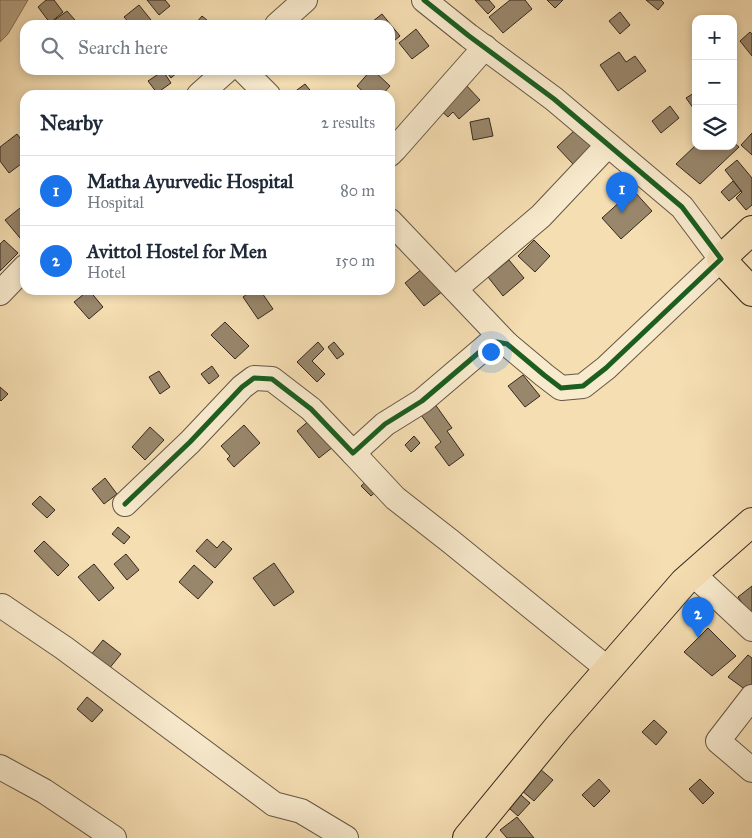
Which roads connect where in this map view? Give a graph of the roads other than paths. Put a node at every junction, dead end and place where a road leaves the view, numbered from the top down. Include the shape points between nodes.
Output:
1 (305, 0) edge
2 (424, 0) edge
3 (283, 20) edge
4 (485, 47) junction
5 (221, 75) edge
6 (248, 75) edge
7 (204, 90) edge
8 (263, 90) edge
9 (608, 145) junction
10 (395, 149) edge
11 (395, 226) edge
12 (752, 230) edge
13 (721, 259) junction
14 (20, 272) edge
15 (455, 289) junction
16 (752, 292) edge
17 (0, 293) edge
18 (507, 344) junction
19 (353, 453) junction
20 (125, 504) dead end
21 (752, 522) edge
22 (693, 574) junction
23 (2, 606) dead end
24 (752, 629) edge
25 (608, 669) junction
26 (752, 697) edge
27 (0, 767) edge
28 (752, 770) edge
29 (472, 836) edge
30 (114, 838) edge
31 (346, 838) edge

1 - 3 street
2 - 4 street
4 - 9 street
4 - 10 street
5 - 7 street
6 - 8 street
9 - 13 street via 682,208
9 - 15 street via 541,216
11 - 15 street
12 - 13 main road
13 - 16 main road
13 - 18 street via 583,386 561,388
14 - 17 street
15 - 18 street
18 - 19 street via 489,344 422,401 385,424
19 - 20 street via 311,409 272,379 254,378
19 - 25 street via 395,498
21 - 22 main road
22 - 24 street
22 - 25 main road
23 - 31 street via 64,648 274,804 301,811
25 - 29 main road
26 - 28 street via 718,741
27 - 30 street via 44,791

